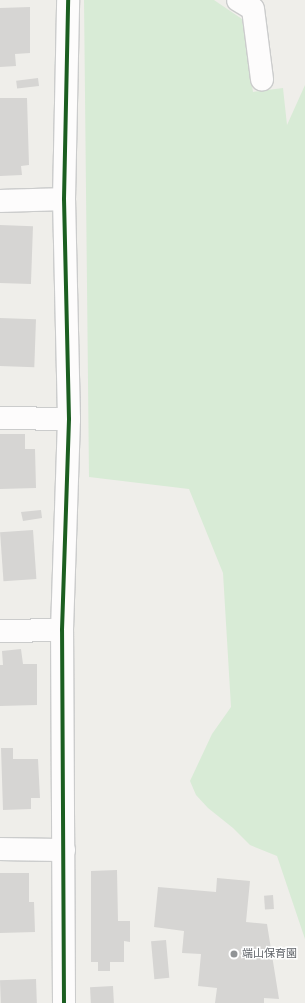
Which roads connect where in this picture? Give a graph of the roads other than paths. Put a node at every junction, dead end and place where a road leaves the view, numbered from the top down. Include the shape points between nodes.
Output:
1 (68, 0) edge
2 (238, 0) edge
3 (262, 80) dead end
4 (64, 199) junction
5 (0, 201) edge
6 (0, 418) edge
7 (69, 418) junction
8 (62, 630) junction
9 (0, 631) edge
10 (0, 849) edge
11 (64, 850) junction
12 (64, 1003) edge

1 - 4 street
2 - 3 street via 253,9
4 - 5 street
4 - 7 street
6 - 7 street
7 - 8 street
8 - 9 street
8 - 11 street
10 - 11 street
11 - 12 street

